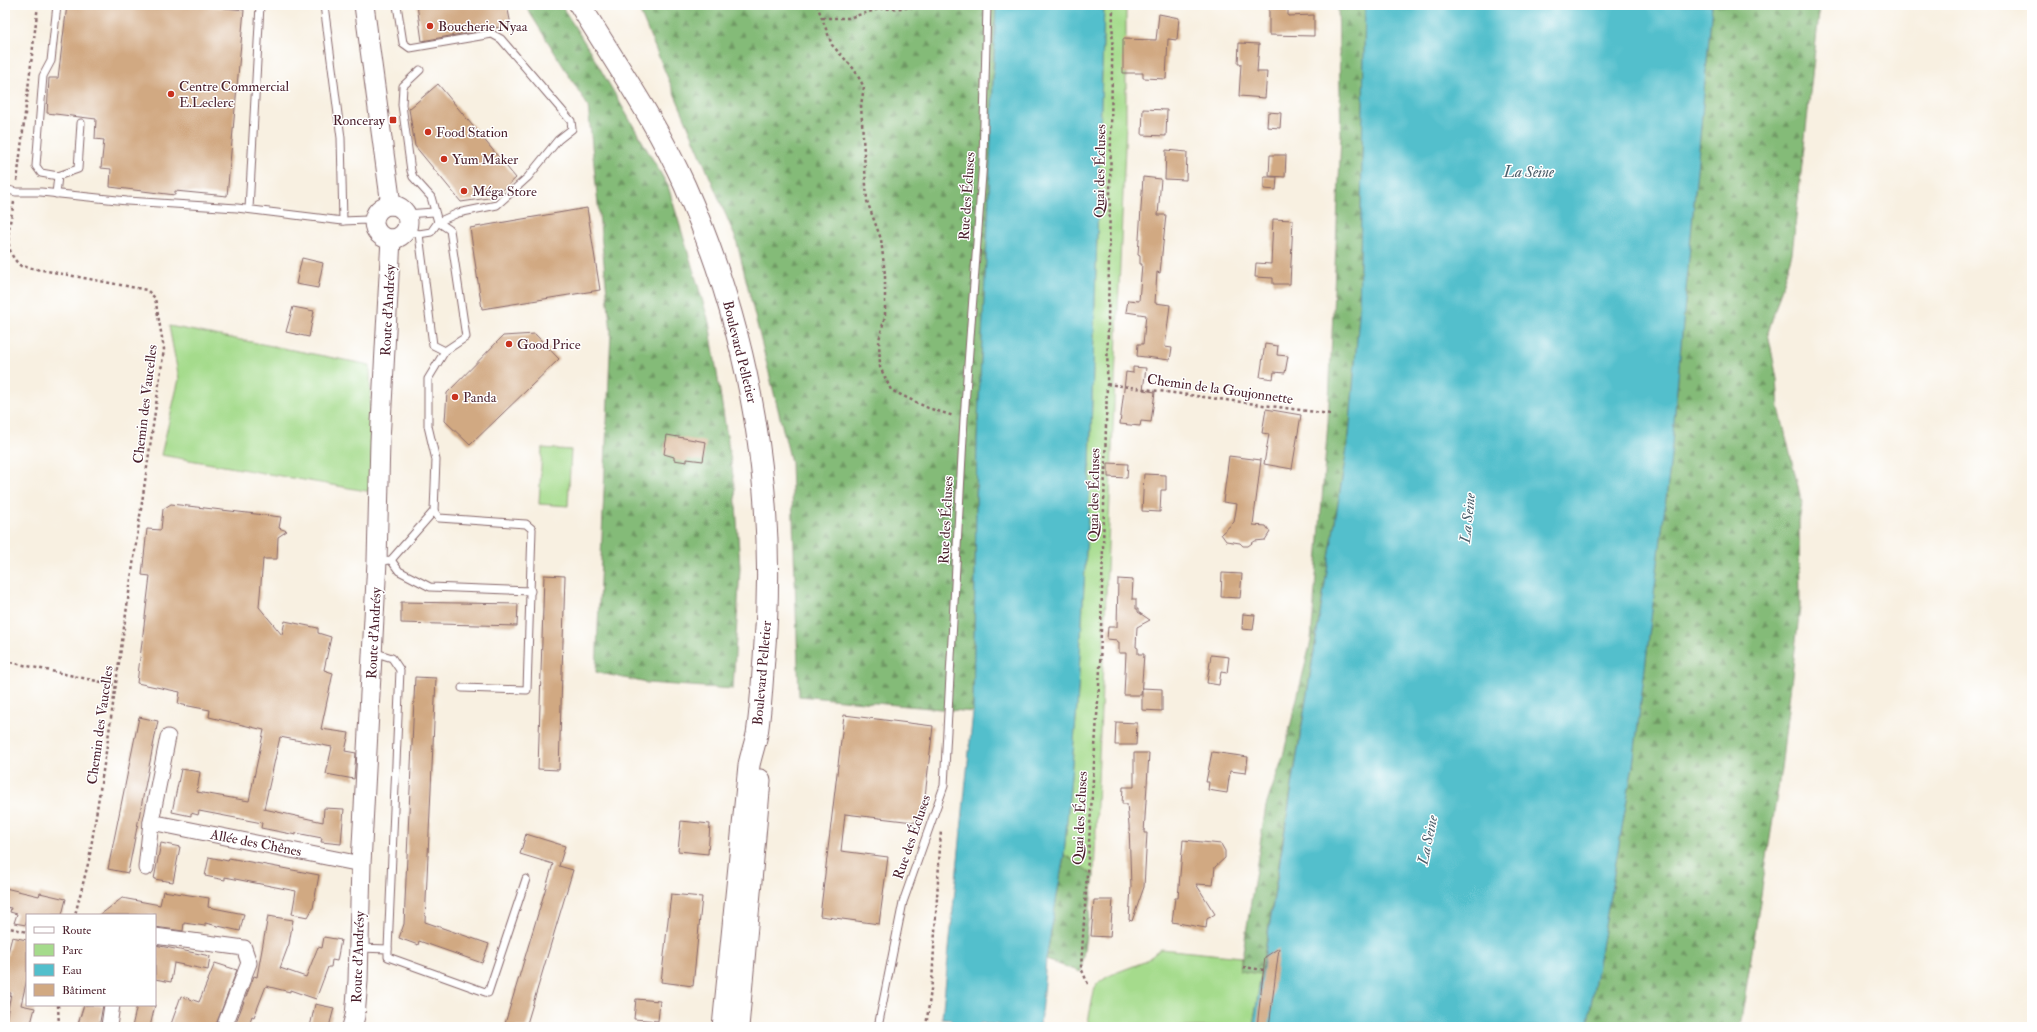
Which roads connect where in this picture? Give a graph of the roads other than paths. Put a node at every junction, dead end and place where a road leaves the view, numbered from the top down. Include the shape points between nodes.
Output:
1 (56, 5) edge
2 (260, 5) edge
3 (324, 5) edge
4 (364, 5) edge
5 (397, 5) edge
6 (580, 5) edge
7 (986, 5) edge
8 (420, 70) dead end
9 (81, 123) dead end
10 (58, 176) junction
11 (5, 189) edge
12 (56, 194) junction
13 (249, 209) junction
14 (434, 212) junction
15 (343, 221) junction
16 (374, 222) joint
17 (438, 222) junction
18 (402, 225) junction
19 (445, 351) junction
20 (434, 511) junction
21 (384, 561) junction
22 (531, 591) junction
23 (373, 652) junction
24 (462, 688) dead end
25 (757, 734) junction
26 (168, 737) dead end
27 (151, 822) junction
28 (361, 864) junction
29 (146, 868) dead end
30 (526, 879) dead end
31 (156, 936) edge
32 (359, 948) junction
33 (388, 949) junction
34 (112, 1006) edge
35 (108, 1026) dead end
36 (224, 1027) edge
37 (352, 1027) edge
38 (723, 1027) edge
39 (738, 1027) edge
40 (878, 1027) edge

1 - 10 lane via 51,61 43,76 36,166 41,173
2 - 13 lane
3 - 15 lane via 341,138
4 - 18 street, Route d'Andrésy
5 - 17 lane via 403,43 410,48 492,34 501,39 571,122 572,129 558,140 528,177 497,205 458,213
6 - 25 main road, Boulevard Pelletier via 664,143 710,250 736,326 752,398 763,470 767,528 768,613
7 - 40 lane, Rue des Écluses via 983,161 964,419 944,786 903,902
8 - 14 lane via 403,86 402,105 411,171 431,197
9 - 10 lane via 78,169
10 - 12 lane
11 - 12 lane
12 - 13 lane
13 - 15 lane
14 - 17 lane
14 - 18 lane
15 - 16 lane
16 - 18 street via 376,231 382,237
17 - 18 lane via 431,232
17 - 19 lane via 450,230 466,336
18 - 19 lane via 433,345
18 - 21 street, Route d'Andrésy via 380,442
19 - 20 lane via 428,379 428,426 436,460
20 - 21 lane
20 - 22 lane via 439,518 526,524 532,529
21 - 22 lane via 430,587
21 - 23 street, Route d'Andrésy
22 - 24 lane via 528,690
23 - 28 street, Route d'Andrésy
23 - 33 lane via 392,658 400,670
25 - 38 main road, Boulevard Pelletier via 749,765
25 - 39 main road, Boulevard Pelletier via 761,765 758,818
26 - 27 street
27 - 28 street, Allée des Chênes
27 - 29 street
28 - 32 street, Route d'Andrésy
30 - 33 lane via 488,993 388,957
31 - 36 street via 244,948 249,963
32 - 33 lane
32 - 37 street, Route d'Andrésy via 357,1002
34 - 35 street

